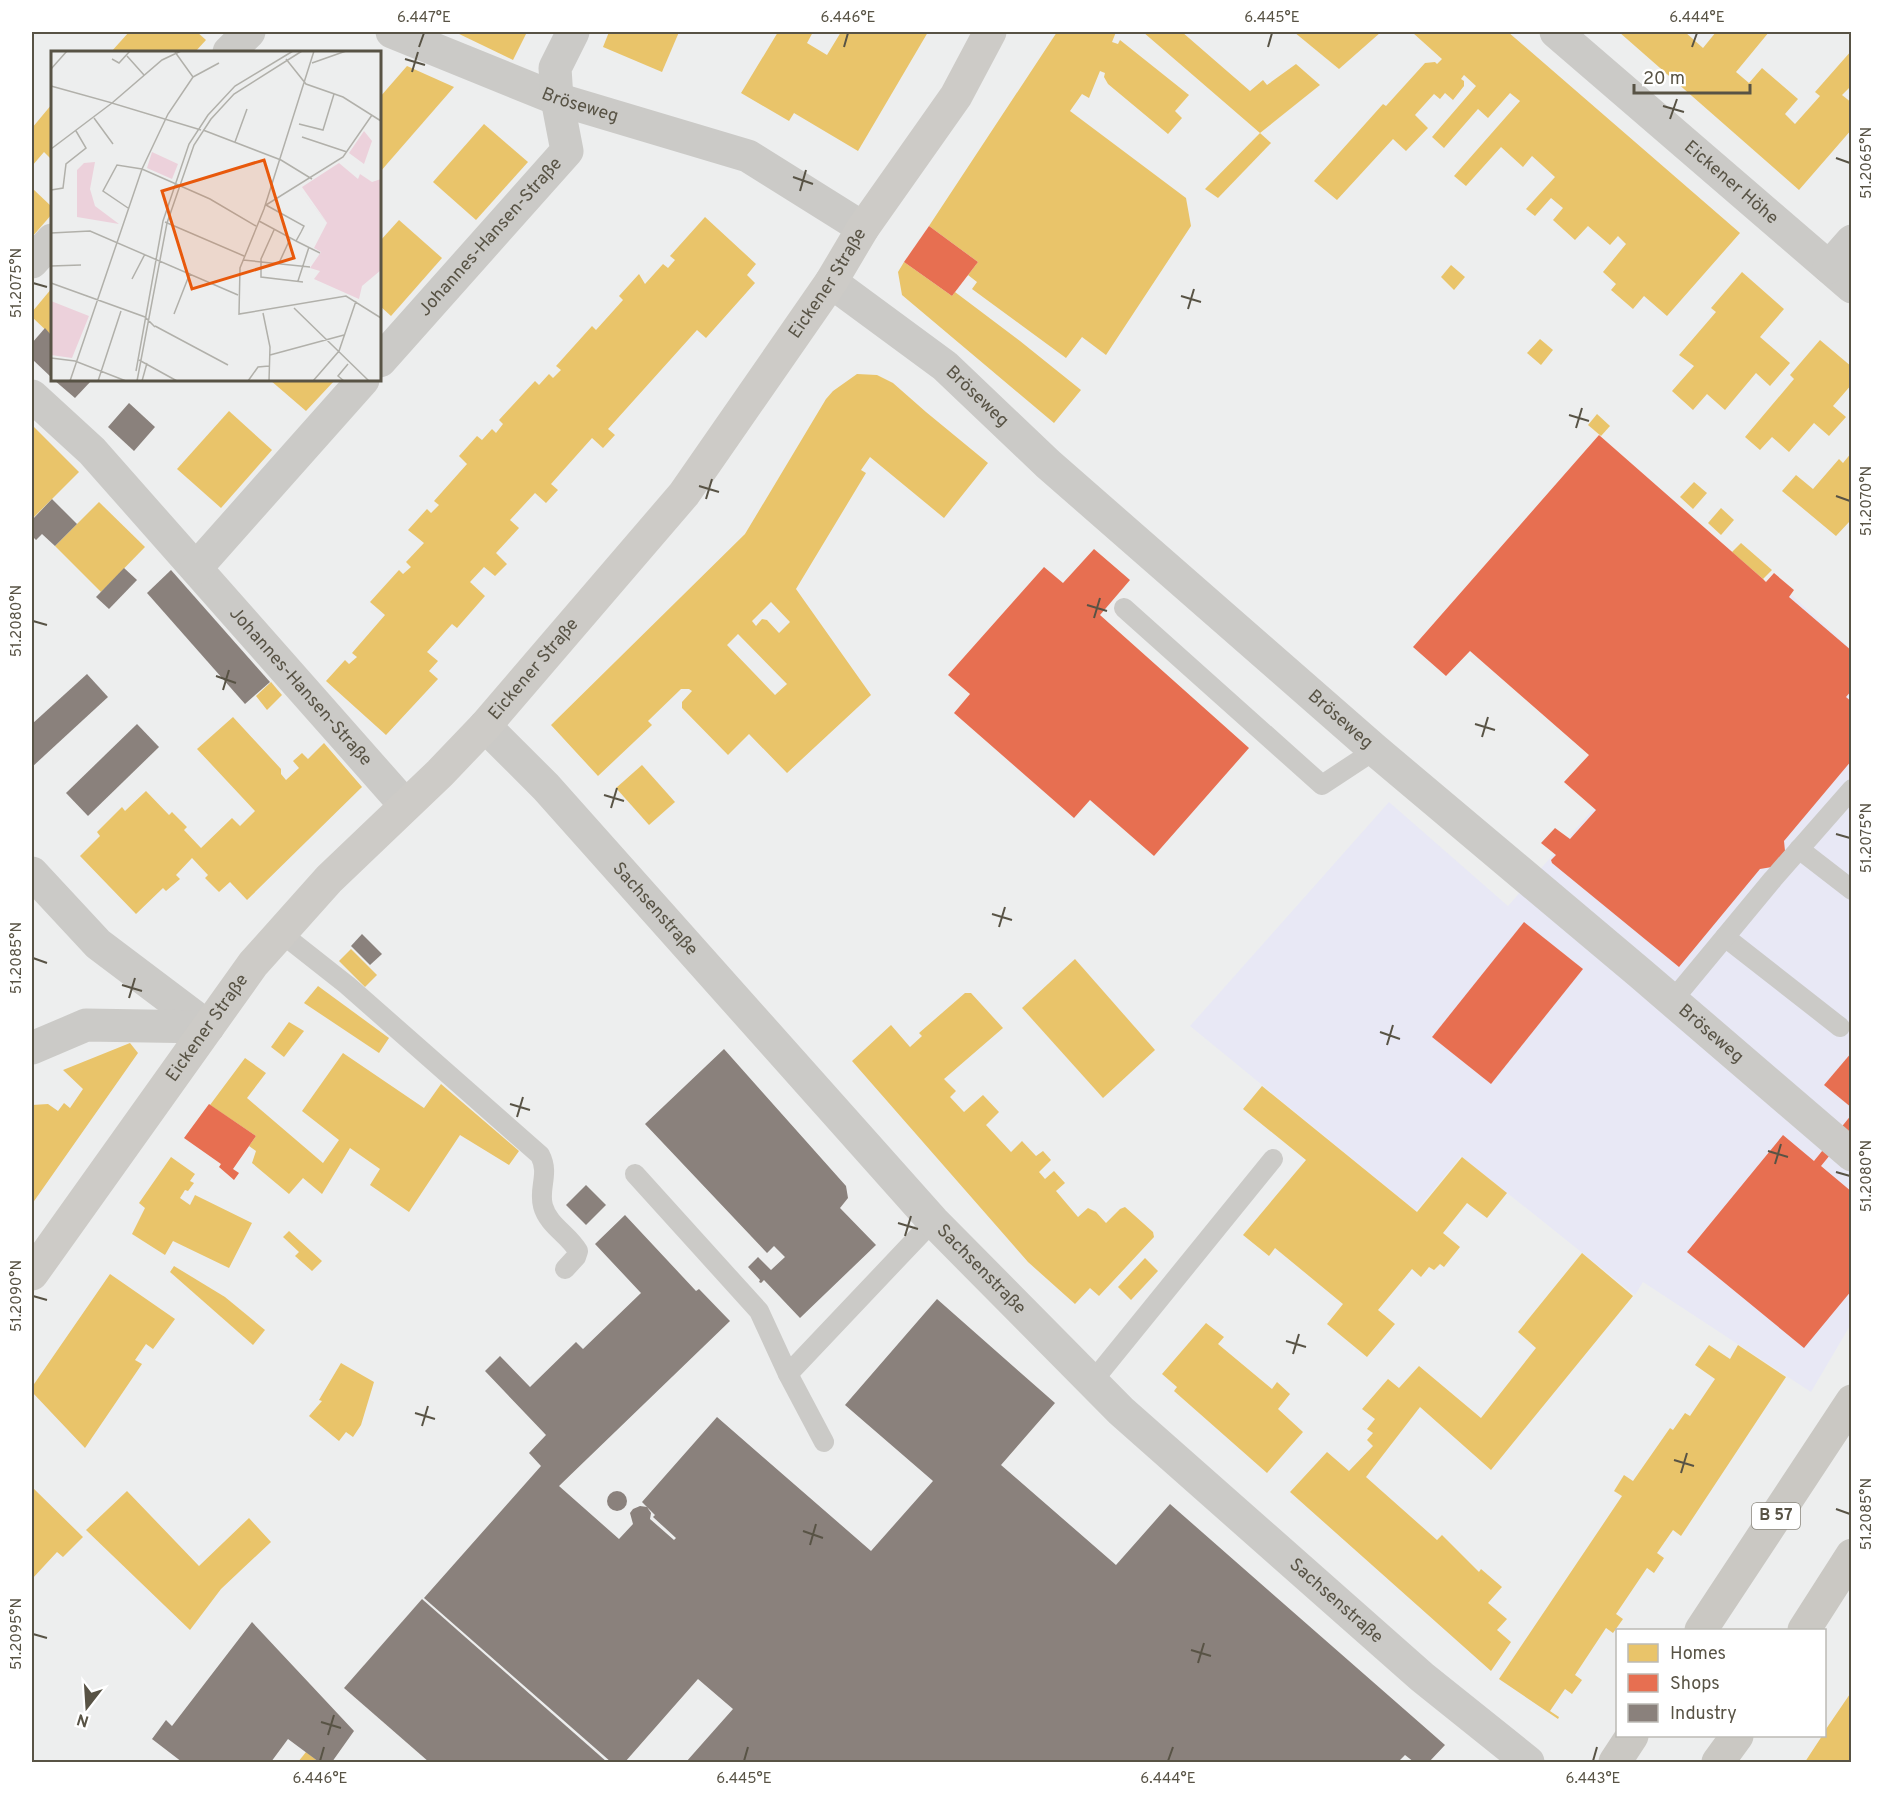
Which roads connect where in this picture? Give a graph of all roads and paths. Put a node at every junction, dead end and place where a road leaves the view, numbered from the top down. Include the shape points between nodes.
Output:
1 (249, 32) edge
2 (392, 32) edge
3 (573, 32) edge
4 (990, 32) edge
5 (1557, 32) edge
6 (230, 51) edge
7 (557, 99) junction
8 (863, 228) junction
9 (51, 241) edge
10 (1851, 241) edge
11 (32, 262) edge
12 (1840, 277) edge
13 (831, 282) junction
14 (381, 360) edge
15 (362, 381) edge
16 (32, 396) edge
17 (196, 568) junction
18 (1124, 608) dead end
19 (485, 726) junction
20 (1375, 750) junction
21 (1851, 789) edge
22 (405, 805) junction
23 (1800, 849) junction
24 (32, 873) edge
25 (1851, 890) edge
26 (281, 933) junction
27 (1725, 937) junction
28 (1672, 1001) junction
29 (208, 1027) junction
30 (1840, 1027) dead end
31 (32, 1048) edge
32 (1851, 1155) edge
33 (1273, 1159) dead end
34 (635, 1174) dead end
35 (933, 1221) junction
36 (565, 1269) dead end
37 (32, 1274) edge
38 (788, 1374) junction
39 (1092, 1382) junction
40 (1851, 1401) edge
41 (824, 1442) dead end
42 (1851, 1555) edge
43 (1702, 1629) edge
44 (1805, 1629) edge
45 (1631, 1737) edge
46 (1736, 1737) edge
47 (1528, 1762) edge
48 (1615, 1762) edge
49 (1718, 1762) edge

1 - 6 street
2 - 7 street, Bröseweg
3 - 7 street via 555,68
4 - 8 street, Eickener Straße via 956,96
5 - 12 street, Eickener Höhe
7 - 8 street, Bröseweg via 748,156
7 - 14 street, Johannes-Hansen-Straße via 567,151
8 - 13 street, Eickener Straße
9 - 11 street
10 - 12 street
13 - 19 street, Eickener Straße via 684,494
13 - 20 street, Bröseweg via 945,366 1048,464
15 - 17 street
16 - 17 street, Johannes-Hansen-Straße via 92,451
17 - 22 street, Johannes-Hansen-Straße
18 - 20 lane via 1322,785
19 - 22 street, Eickener Straße
19 - 35 street, Sachsenstraße via 546,787
20 - 28 street, Bröseweg
21 - 23 lane
22 - 26 street, Eickener Straße via 329,879
23 - 25 lane
23 - 27 lane
24 - 29 street via 98,944
26 - 29 street, Eickener Straße via 253,964
26 - 36 lane via 347,985 540,1155 545,1165 543,1206 578,1251
27 - 28 lane
27 - 30 lane
28 - 32 street, Bröseweg
29 - 31 street via 86,1025
29 - 37 street, Eickener Straße
33 - 39 lane
34 - 38 lane via 759,1311
35 - 38 lane
35 - 39 street, Sachsenstraße
38 - 41 lane
39 - 47 street, Sachsenstraße via 1422,1677
40 - 43 main road, B 57
42 - 44 main road
45 - 48 main road
46 - 49 main road

